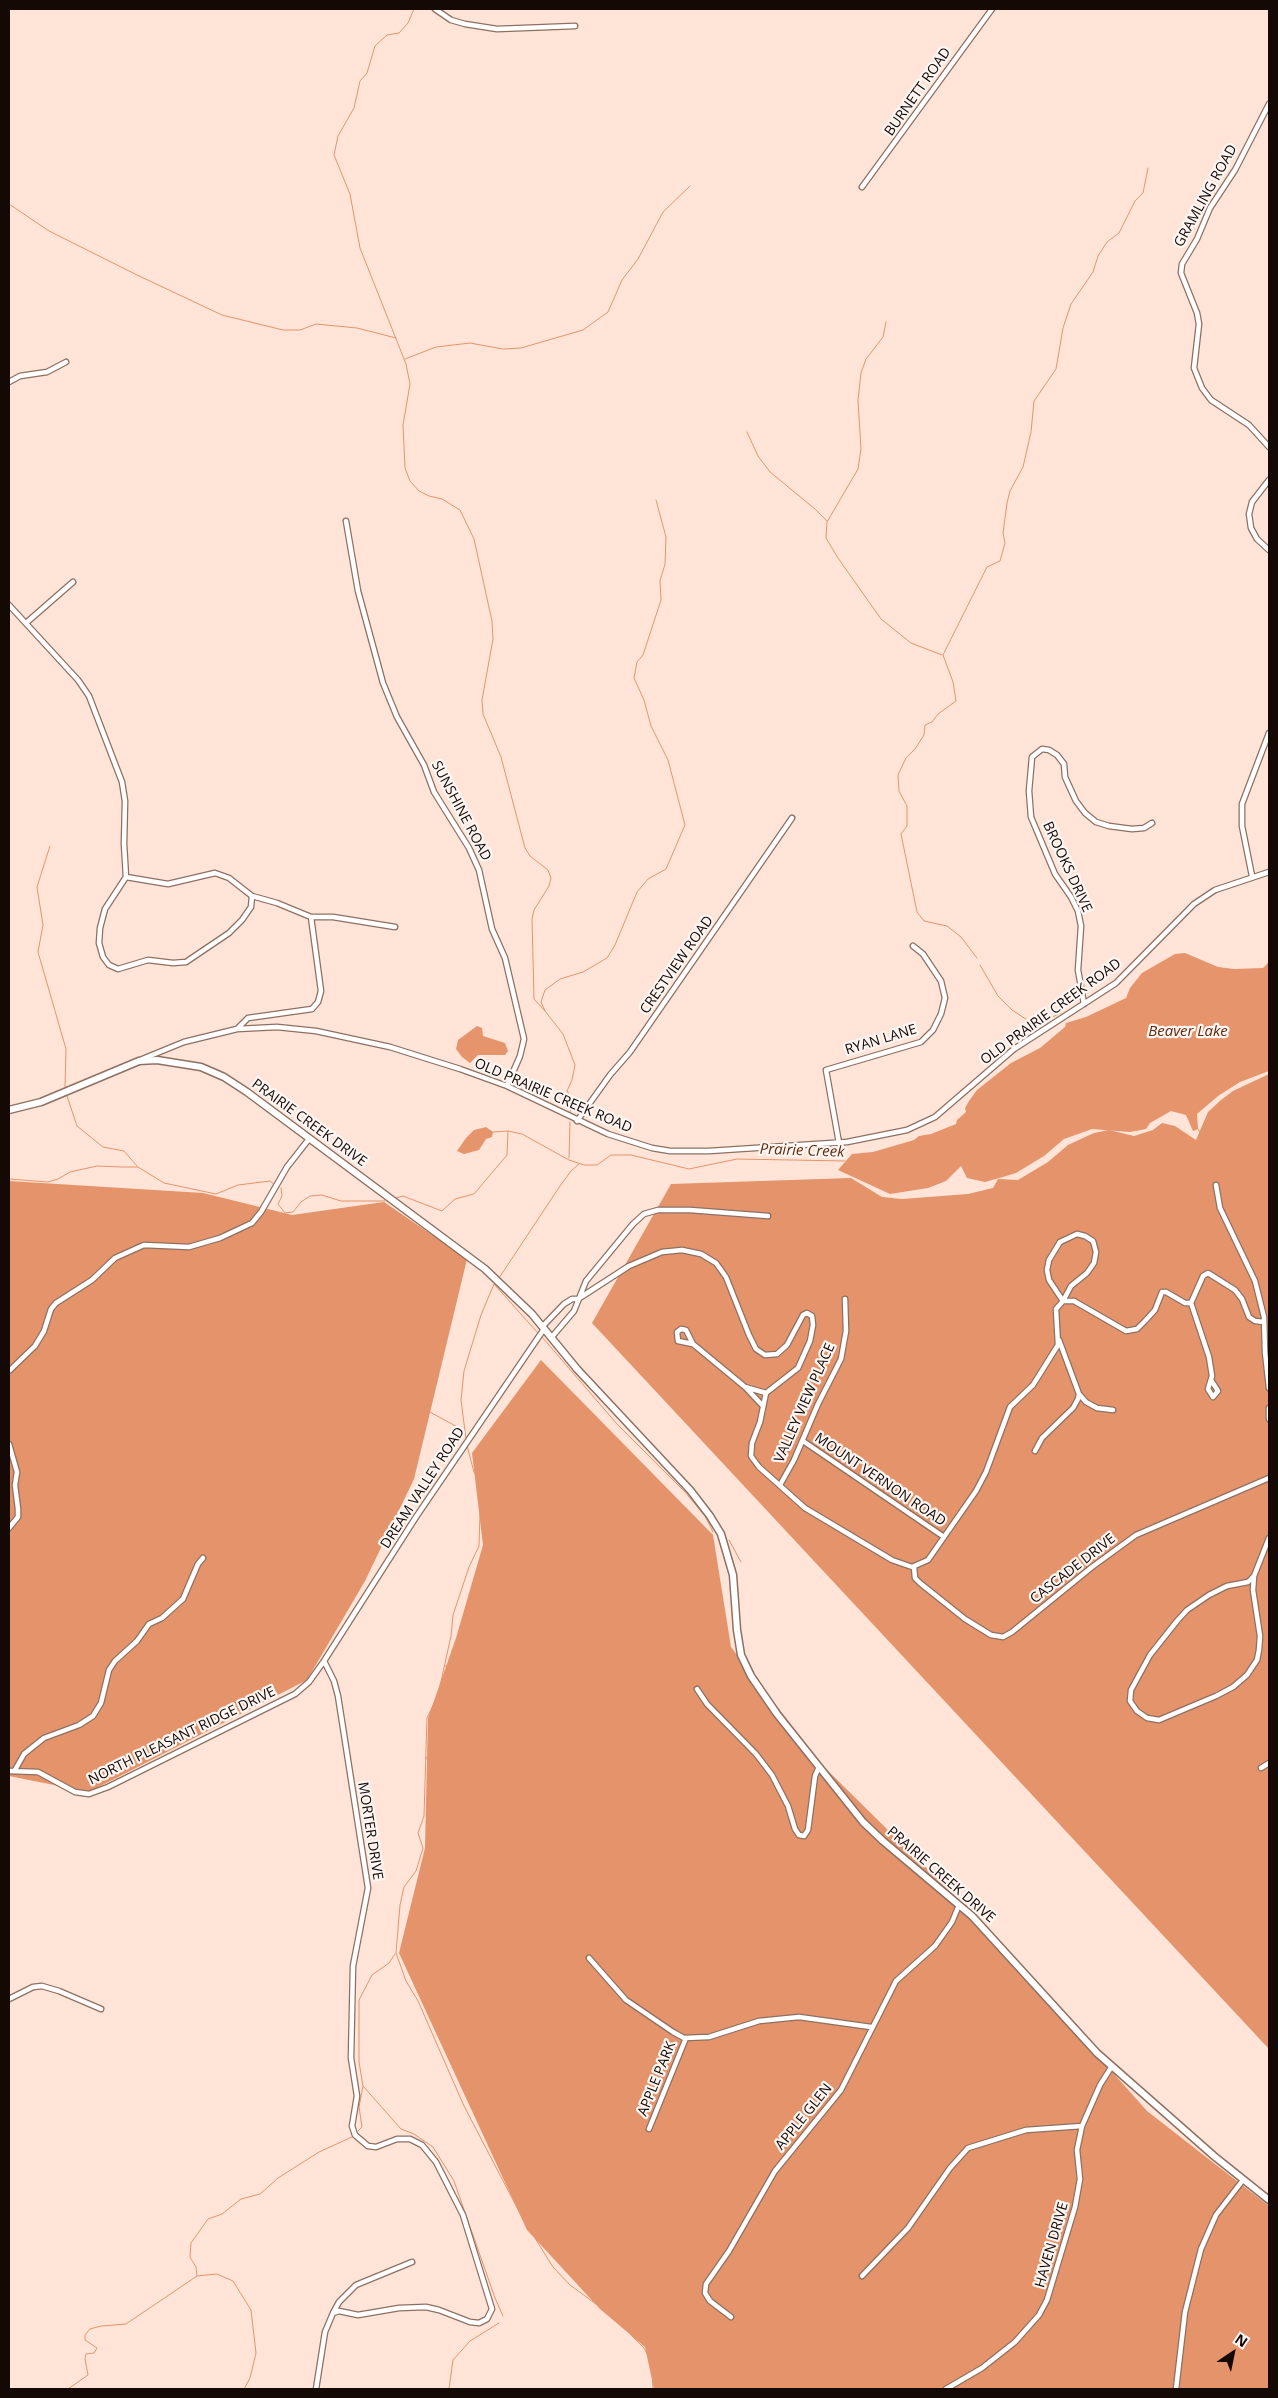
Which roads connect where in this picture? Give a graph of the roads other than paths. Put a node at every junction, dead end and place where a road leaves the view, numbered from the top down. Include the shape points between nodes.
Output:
1 (434, 9) edge
2 (992, 9) edge
3 (575, 26) dead end
4 (1269, 104) edge
5 (862, 187) dead end
6 (66, 362) dead end
7 (9, 382) edge
8 (1269, 447) edge
9 (1269, 480) edge
10 (346, 521) dead end
11 (1269, 550) edge
12 (73, 582) dead end
13 (9, 604) edge
14 (26, 623) junction
15 (1269, 733) edge
16 (792, 818) dead end
17 (1152, 823) dead end
18 (1269, 872) edge
19 (1252, 876) junction
20 (126, 877) junction
21 (252, 896) junction
22 (311, 917) junction
23 (395, 927) dead end
24 (913, 946) dead end
25 (1084, 1004) junction
26 (237, 1029) junction
27 (139, 1061) junction
28 (507, 1086) junction
29 (9, 1110) edge
30 (577, 1121) junction
31 (309, 1139) junction
32 (839, 1143) junction
33 (1216, 1186) dead end
34 (768, 1216) dead end
35 (578, 1298) junction
36 (845, 1299) dead end
37 (1063, 1301) junction
38 (1192, 1303) junction
39 (1264, 1322) junction
40 (543, 1328) junction
41 (551, 1338) junction
42 (1058, 1338) junction
43 (693, 1344) dead end
44 (9, 1371) edge
45 (1211, 1380) dead end
46 (745, 1387) junction
47 (1269, 1388) edge
48 (766, 1392) junction
49 (1078, 1394) junction
50 (762, 1405) junction
51 (1269, 1408) edge
52 (1113, 1410) dead end
53 (1269, 1419) edge
54 (803, 1441) junction
55 (9, 1444) edge
56 (1035, 1451) dead end
57 (1269, 1478) edge
58 (780, 1485) junction
59 (9, 1528) edge
60 (944, 1537) junction
61 (1269, 1538) edge
62 (203, 1558) dead end
63 (914, 1566) junction
64 (1254, 1576) junction
65 (324, 1661) junction
66 (697, 1689) dead end
67 (1269, 1763) edge
68 (819, 1767) junction
69 (1260, 1768) dead end
70 (15, 1770) junction
71 (9, 1771) edge
72 (959, 1905) junction
73 (589, 1958) dead end
74 (9, 1999) edge
75 (101, 2009) dead end
76 (871, 2027) junction
77 (686, 2038) junction
78 (1112, 2066) junction
79 (1082, 2126) junction
80 (649, 2129) dead end
81 (1243, 2180) junction
82 (1269, 2200) edge
83 (412, 2262) dead end
84 (862, 2276) dead end
85 (333, 2313) junction
86 (731, 2317) dead end
87 (316, 2389) edge
88 (946, 2389) edge
89 (1176, 2389) edge

1 - 3 street via 451,20 498,29
2 - 5 street, BURNETT ROAD
4 - 8 street, GRAMLING ROAD via 1235,170 1210,208 1182,264 1181,273 1199,324 1194,368 1202,388 1211,400 1249,425
6 - 7 street via 47,372 20,376
9 - 11 street via 1252,502 1249,514 1257,539
10 - 28 street, SUNSHINE ROAD via 358,591 383,683 434,792 479,870 492,929 505,958 524,1039
12 - 14 street
13 - 14 street
14 - 20 street via 89,696 118,768 125,801
15 - 19 street via 1242,804 1242,826
16 - 30 street, CRESTVIEW ROAD via 630,1052
17 - 25 street, BROOKS DRIVE via 1132,829 1096,822 1076,801 1065,777 1064,764 1057,755 1042,749 1032,757 1031,817 1056,874 1074,904 1081,926 1078,970
18 - 19 street, OLD PRAIRIE CREEK ROAD
19 - 25 street, OLD PRAIRIE CREEK ROAD via 1215,890 1194,904 1116,983
20 - 21 street via 168,884 215,873 229,878
20 - 21 street via 112,896 100,928 99,943 103,957 118,969 148,960 186,962 229,933 251,907
21 - 22 street
22 - 23 street via 333,916
22 - 26 street via 321,991 318,1002 312,1009 248,1018
24 - 32 street, RYAN LANE via 928,960 941,981 943,1006 928,1037 914,1045 826,1070
25 - 32 street, OLD PRAIRIE CREEK ROAD via 1014,1049 935,1117 907,1130
26 - 27 street, OLD PRAIRIE CREEK ROAD via 184,1042
26 - 28 street, OLD PRAIRIE CREEK ROAD via 277,1026 316,1031 390,1047
27 - 29 main road, PRAIRIE CREEK DRIVE via 41,1102
27 - 31 main road, PRAIRIE CREEK DRIVE via 158,1060 201,1067 247,1092
28 - 30 street, OLD PRAIRIE CREEK ROAD
30 - 32 street, OLD PRAIRIE CREEK ROAD via 630,1142 670,1151
31 - 40 main road, PRAIRIE CREEK DRIVE via 478,1263 517,1298
31 - 44 street via 252,1223 220,1238 188,1247 144,1245 115,1258 92,1280 56,1303 35,1346
33 - 39 street via 1220,1208 1255,1281
34 - 35 street via 690,1210 658,1210 644,1214 586,1281
35 - 40 street, DREAM VALLEY ROAD via 564,1304
35 - 41 street via 574,1310
35 - 48 street, DREAM VALLEY ROAD via 645,1258 682,1250 701,1254 716,1263 726,1277 748,1335 756,1349 765,1355 776,1354 788,1344 802,1315 812,1316 810,1341 798,1368
36 - 54 street, VALLEY VIEW PLACE via 846,1331 840,1359
37 - 37 street via 1049,1280 1049,1260 1053,1250 1068,1236 1085,1236 1093,1242 1096,1252 1094,1264 1072,1286
37 - 38 street via 1074,1301 1126,1331 1136,1329 1145,1321 1155,1310 1162,1292
37 - 42 street via 1056,1309
38 - 39 street via 1208,1273 1234,1290 1250,1317
38 - 45 street via 1206,1342
39 - 47 street
40 - 41 main road, PRAIRIE CREEK DRIVE
40 - 65 street, DREAM VALLEY ROAD
41 - 68 main road, PRAIRIE CREEK DRIVE via 710,1516 721,1534 733,1575 741,1655 763,1695
42 - 49 street
42 - 60 street via 1058,1345 1043,1372 1010,1407 986,1472 965,1510
43 - 46 street
46 - 48 street
46 - 50 street
48 - 50 street
49 - 52 street via 1097,1408
49 - 56 street via 1073,1408 1042,1438
50 - 58 street via 751,1456
51 - 53 street
54 - 58 street, VALLEY VIEW PLACE
54 - 60 street, MOUNT VERNON ROAD
55 - 59 street via 17,1472 18,1517
57 - 63 street, CASCADE DRIVE via 1136,1534 1003,1637 991,1635 965,1619 920,1583
58 - 63 street via 805,1508 892,1560
60 - 63 street via 928,1560
61 - 64 street
62 - 70 street via 183,1599 162,1618 149,1624 137,1641 115,1660 109,1670 101,1703 93,1716 80,1726 44,1738 24,1754
64 - 64 street via 1260,1636 1257,1660 1247,1675 1232,1688 1159,1720 1146,1718 1137,1711 1130,1701 1131,1690 1150,1655 1177,1621 1209,1595 1227,1586 1248,1582
65 - 70 street, NORTH PLEASANT RIDGE DRIVE via 309,1682 295,1694 89,1794 75,1792 38,1772
65 - 85 street, MORTER DRIVE via 338,1696 368,1888 353,1966 351,2058 357,2096 352,2126 360,2142 376,2147 397,2139 410,2139 422,2145 436,2162 465,2222 490,2300 491,2313 479,2323 420,2307 358,2315
66 - 68 street via 707,1704 765,1764 783,1795 798,1836 808,1830
67 - 69 street
68 - 72 main road, PRAIRIE CREEK DRIVE via 863,1822
70 - 71 street, NORTH PLEASANT RIDGE DRIVE
72 - 76 street, APPLE GLEN via 952,1922 934,1946 896,1981
72 - 78 main road, PRAIRIE CREEK DRIVE via 994,1938 1089,2045
73 - 77 street via 626,2000
74 - 75 street via 42,1986
76 - 77 street via 799,2017 759,2021 709,2037
76 - 86 street, APPLE GLEN via 841,2090 775,2171 706,2284 705,2293 710,2301
77 - 80 street, APPLE PARK
78 - 79 street, HAVEN DRIVE
78 - 81 main road, PRAIRIE CREEK DRIVE
79 - 84 street via 1026,2130 968,2148 908,2228
79 - 88 street, HAVEN DRIVE via 1077,2150 1080,2179 1075,2207 1047,2300 1039,2315 1015,2342 982,2368
81 - 82 main road, PRAIRIE CREEK DRIVE
81 - 89 street via 1220,2209 1201,2248 1185,2312
83 - 85 street via 356,2285
85 - 87 street via 325,2332

